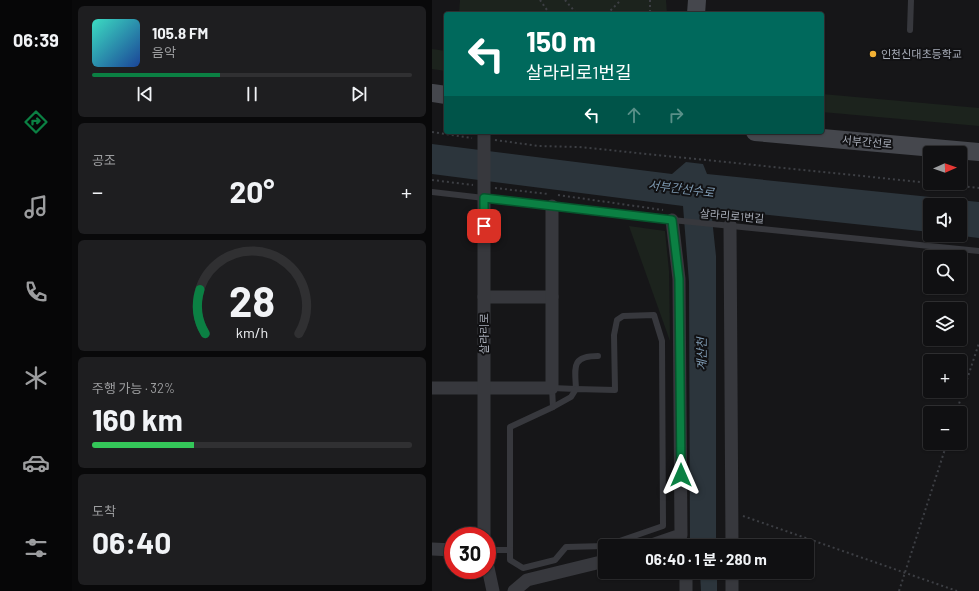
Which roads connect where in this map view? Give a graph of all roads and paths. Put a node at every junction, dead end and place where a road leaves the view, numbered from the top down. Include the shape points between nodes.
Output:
1 (540, 0) edge
2 (565, 0) edge
3 (621, 0) edge
4 (650, 0) edge
5 (696, 0) edge
6 (911, 0) edge
7 (547, 12) edge
8 (575, 12) edge
9 (608, 12) edge
10 (650, 12) edge
11 (696, 12) edge
12 (910, 30) dead end
13 (432, 93) edge
14 (444, 95) edge
15 (432, 132) edge
16 (444, 133) edge
17 (449, 134) edge
18 (777, 134) edge
19 (484, 138) edge
20 (979, 152) edge
21 (979, 188) edge
22 (432, 192) edge
23 (484, 194) junction
24 (552, 206) junction
25 (676, 221) junction
26 (730, 225) junction
27 (979, 251) edge
28 (484, 297) junction
29 (552, 297) junction
30 (979, 343) edge
31 (598, 356) dead end
32 (432, 388) edge
33 (484, 388) junction
34 (552, 388) junction
35 (576, 389) junction
36 (958, 406) edge
37 (553, 407) junction
38 (945, 450) edge
39 (731, 512) junction
40 (484, 527) edge
41 (625, 539) edge
42 (682, 539) edge
43 (732, 539) edge
44 (598, 546) edge
45 (432, 549) edge
46 (444, 550) edge
47 (496, 550) edge
48 (510, 550) junction
49 (598, 563) edge
50 (905, 573) junction
51 (490, 579) edge
52 (686, 579) edge
53 (732, 579) edge
54 (493, 591) edge
55 (514, 591) edge
56 (686, 591) edge
57 (732, 591) edge
58 (899, 591) edge
59 (957, 591) edge

1 - 7 path
2 - 8 path
3 - 9 path
4 - 10 path
5 - 11 main road
6 - 12 lane
13 - 14 main road
15 - 16 path
17 - 19 path
18 - 20 main road, 서부간선로
19 - 21 path via 540,146 579,147
19 - 23 street, 살라리로
22 - 23 lane, 살라리로1번길
23 - 24 lane, 살라리로1번길
23 - 28 street, 살라리로
24 - 25 lane, 살라리로1번길
24 - 29 street
25 - 26 lane, 살라리로1번길
25 - 42 street
26 - 27 lane, 살라리로1번길
26 - 39 street
28 - 29 street
28 - 33 street, 살라리로
29 - 34 street
30 - 36 path
31 - 35 lane via 586,356 579,359 575,365
32 - 33 street
33 - 34 street
33 - 40 street, 살라리로
34 - 35 lane
34 - 37 lane
35 - 37 lane via 571,397
35 - 41 lane via 615,390 614,333 618,320 623,316 654,315 662,341 663,526
37 - 48 lane via 510,427
38 - 50 path
39 - 43 street
39 - 50 path
44 - 48 lane via 566,547 555,560 523,568 510,560
45 - 46 street
47 - 48 lane
49 - 55 street via 527,580
50 - 58 path
50 - 59 path
51 - 54 street
52 - 56 street
53 - 57 street

